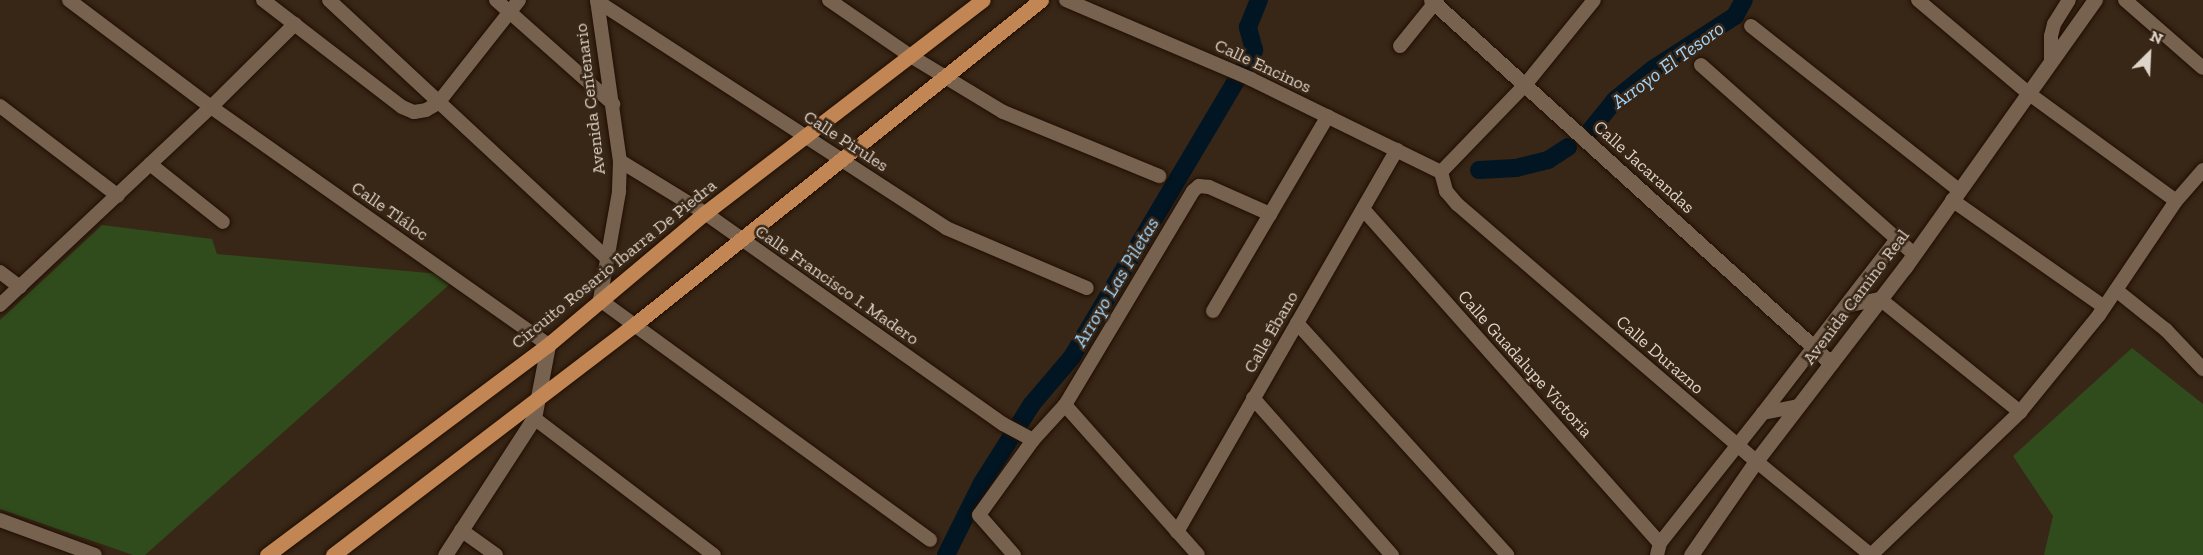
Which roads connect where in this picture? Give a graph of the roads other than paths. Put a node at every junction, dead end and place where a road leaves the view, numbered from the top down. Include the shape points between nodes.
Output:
1 (69, 0) edge
2 (263, 0) edge
3 (329, 0) edge
4 (496, 0) edge
5 (519, 0) edge
6 (983, 0) edge
7 (1041, 0) edge
8 (1066, 0) edge
9 (1594, 0) edge
10 (1918, 0) edge
11 (2069, 0) edge
12 (2095, 0) edge
13 (2125, 0) edge
14 (597, 1) edge
15 (832, 1) edge
16 (1434, 1) edge
17 (511, 13) junction
18 (295, 24) junction
19 (1751, 26) dead end
20 (1401, 46) dead end
21 (909, 55) junction
22 (2051, 61) junction
23 (1701, 65) dead end
24 (2203, 68) edge
25 (944, 76) junction
26 (1525, 85) junction
27 (2028, 93) junction
28 (438, 103) junction
29 (613, 104) junction
30 (0, 106) edge
31 (211, 107) junction
32 (1328, 116) junction
33 (805, 136) junction
34 (1397, 150) junction
35 (839, 158) junction
36 (620, 161) junction
37 (150, 164) junction
38 (2203, 170) edge
39 (1441, 172) junction
40 (1159, 176) dead end
41 (1956, 195) junction
42 (117, 196) junction
43 (2176, 201) junction
44 (1363, 209) junction
45 (705, 213) junction
46 (1270, 214) junction
47 (223, 222) dead end
48 (740, 238) junction
49 (1897, 239) junction
50 (1914, 254) junction
51 (607, 258) junction
52 (0, 272) edge
53 (20, 287) junction
54 (1087, 288) dead end
55 (2116, 290) junction
56 (1880, 299) junction
57 (600, 300) junction
58 (0, 305) edge
59 (1846, 306) junction
60 (2104, 307) junction
61 (1213, 311) dead end
62 (1297, 323) junction
63 (634, 325) junction
64 (548, 345) junction
65 (1814, 348) junction
66 (1831, 363) junction
67 (2203, 369) edge
68 (540, 397) junction
69 (1253, 398) junction
70 (1065, 405) junction
71 (1799, 406) junction
72 (2019, 412) junction
73 (1763, 413) junction
74 (534, 418) junction
75 (1028, 438) junction
76 (1737, 445) junction
77 (1756, 461) junction
78 (0, 520) edge
79 (461, 530) junction
80 (1176, 532) junction
81 (930, 540) dead end
82 (1659, 549) edge
83 (1696, 552) edge
84 (95, 555) edge
85 (267, 555) edge
86 (333, 555) edge
87 (445, 555) edge
88 (496, 555) edge
89 (714, 555) edge
90 (1014, 555) edge
91 (1198, 555) edge
92 (1392, 555) edge
93 (1507, 555) edge
94 (1871, 555) edge

1 - 31 street, Calle Tláloc
2 - 18 street
3 - 28 street
4 - 17 street
5 - 17 street
6 - 21 main road, Circuito Rosario Ibarra De Piedra
7 - 25 main road
8 - 32 street, Calle Encinos
9 - 26 street
10 - 27 street
11 - 22 street via 2054,24
12 - 22 street, Avenida Camino Real
13 - 24 street
14 - 29 street, Avenida Centenario
14 - 33 street, Calle Pirules
15 - 21 street
16 - 20 street
16 - 26 street, Calle Jacarandas
17 - 28 street
17 - 29 street
18 - 28 street via 402,107 426,110
18 - 31 street
19 - 41 street
21 - 25 street
21 - 33 main road, Circuito Rosario Ibarra De Piedra
22 - 27 street, Avenida Camino Real
23 - 49 street
25 - 35 main road
25 - 40 street via 1003,112
26 - 39 street
26 - 65 street, Calle Jacarandas
27 - 41 street, Avenida Camino Real
27 - 43 street
28 - 51 street
29 - 36 street, Avenida Centenario
30 - 42 street
31 - 37 street
31 - 64 street, Calle Tláloc
32 - 34 street, Calle Encinos
32 - 46 street
33 - 35 street, Calle Pirules
33 - 45 main road, Circuito Rosario Ibarra De Piedra
34 - 39 street, Calle Encinos
34 - 44 street, Calle Ébano
35 - 48 main road
35 - 54 street, Calle Pirules via 946,228
36 - 45 street, Calle Francisco I. Madero
36 - 51 street, Avenida Centenario via 619,192
37 - 42 street
37 - 47 street
38 - 43 street
39 - 76 street, Calle Durazno via 1446,191 1457,204
41 - 50 street, Avenida Camino Real
41 - 60 street
42 - 53 street
43 - 55 street
44 - 62 street, Calle Ébano
44 - 82 street, Calle Guadalupe Victoria
45 - 48 street, Calle Francisco I. Madero
45 - 57 main road, Circuito Rosario Ibarra De Piedra
46 - 61 street
46 - 70 street via 1209,187 1199,186 1193,191
48 - 63 main road
48 - 75 street, Calle Francisco I. Madero
49 - 50 street
49 - 59 street
50 - 56 street, Avenida Camino Real
51 - 57 street, Avenida Centenario
52 - 53 street
53 - 58 street
55 - 60 street
55 - 67 street via 2166,330
56 - 59 street
56 - 66 street, Avenida Camino Real
56 - 72 street
57 - 63 street
57 - 64 main road, Circuito Rosario Ibarra De Piedra
59 - 65 street
60 - 72 street
62 - 69 street, Calle Ébano
62 - 93 street
63 - 68 main road
63 - 81 street
64 - 68 street
64 - 85 main road, Circuito Rosario Ibarra De Piedra
65 - 66 street, Calle Jacarandas
65 - 73 street
66 - 71 street, Avenida Camino Real
68 - 74 street
68 - 86 main road
69 - 80 street, Calle Ébano
69 - 92 street
70 - 75 street
70 - 80 street
71 - 73 street
71 - 77 street, Avenida Camino Real
72 - 94 street
73 - 76 street
74 - 79 street
74 - 89 street
75 - 90 street via 979,515
76 - 77 street, Calle Durazno
76 - 82 street
77 - 83 street, Avenida Camino Real
77 - 94 street, Calle Durazno
78 - 84 street
79 - 87 street
79 - 88 street
80 - 91 street

